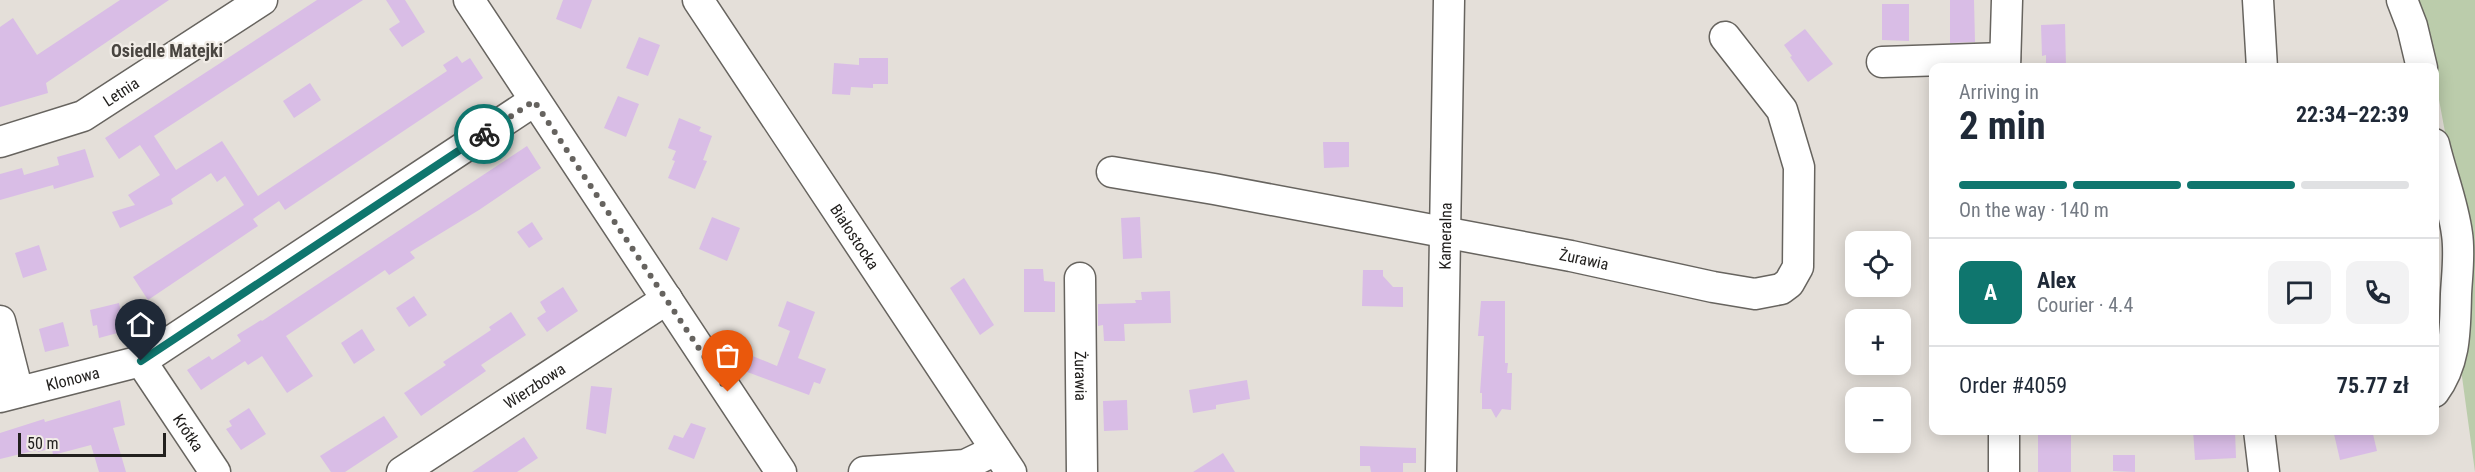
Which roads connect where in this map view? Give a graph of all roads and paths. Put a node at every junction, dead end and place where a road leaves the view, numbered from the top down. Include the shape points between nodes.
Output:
1 (262, 0) edge
2 (469, 0) edge
3 (698, 0) edge
4 (1449, 0) edge
5 (2007, 0) edge
6 (2258, 0) edge
7 (2402, 0) edge
8 (1725, 37) dead end
9 (1882, 62) dead end
10 (2005, 63) edge
11 (2262, 63) edge
12 (2421, 63) edge
13 (534, 101) junction
14 (0, 142) edge
15 (2439, 162) edge
16 (1112, 172) dead end
17 (1445, 234) junction
18 (1080, 278) dead end
19 (667, 299) junction
20 (0, 321) edge
21 (141, 361) junction
22 (2439, 384) edge
23 (9, 394) edge
24 (2004, 435) edge
25 (2260, 435) edge
26 (1003, 461) edge
27 (215, 472) edge
28 (402, 472) edge
29 (781, 472) edge
30 (864, 472) edge
31 (1082, 472) edge
32 (1441, 472) edge
33 (2004, 472) edge
34 (2264, 472) edge

1 - 14 street, Letnia via 83,116
2 - 13 street
3 - 26 street, Białostocka
4 - 17 street, Kameralna
5 - 10 street
6 - 11 street
7 - 12 street
8 - 17 street, Żurawia via 1782,110 1799,167 1798,267 1781,289 1755,294 1734,291
9 - 10 street
13 - 19 street
13 - 21 street, Klonowa
15 - 22 street via 2452,207 2458,263 2456,332 2448,369
16 - 17 street, Żurawia
17 - 32 street, Kameralna
18 - 31 street, Żurawia
19 - 28 street, Wierzbowa
19 - 29 street
20 - 23 street
21 - 23 street, Klonowa
21 - 27 street, Krótka
24 - 33 street
25 - 34 street
26 - 30 street

